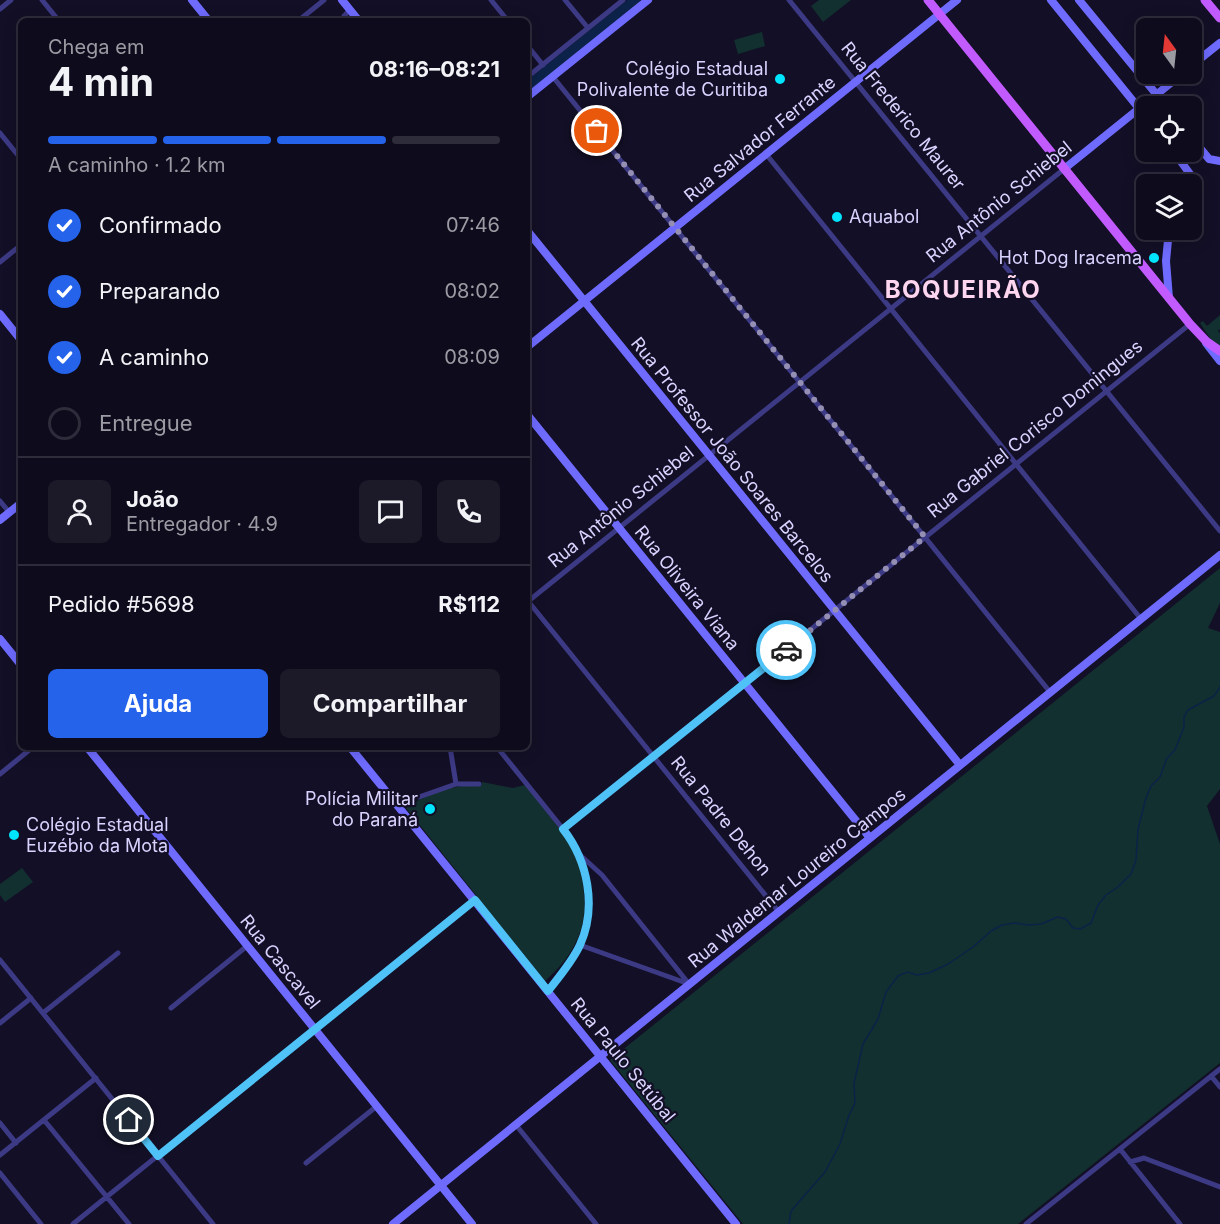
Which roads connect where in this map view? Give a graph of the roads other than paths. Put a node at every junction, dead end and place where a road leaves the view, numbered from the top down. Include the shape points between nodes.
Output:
1 (11, 0) edge
2 (42, 0) edge
3 (192, 0) edge
4 (324, 0) edge
5 (342, 0) edge
6 (491, 0) edge
7 (565, 0) edge
8 (623, 0) edge
9 (648, 0) edge
10 (789, 0) edge
11 (928, 0) edge
12 (957, 0) edge
13 (1051, 0) edge
14 (1079, 0) edge
15 (1205, 0) edge
16 (0, 9) edge
17 (350, 10) junction
18 (939, 14) junction
19 (57, 18) edge
20 (207, 18) edge
21 (302, 18) edge
22 (344, 18) edge
23 (357, 18) edge
24 (506, 18) edge
25 (1220, 18) edge
26 (588, 28) junction
27 (1220, 43) edge
28 (530, 49) edge
29 (1202, 57) edge
30 (543, 65) junction
31 (530, 75) edge
32 (553, 77) junction
33 (856, 81) junction
34 (1169, 84) edge
35 (1156, 94) junction
36 (530, 95) edge
37 (1154, 96) edge
38 (1136, 105) edge
39 (1136, 111) edge
40 (0, 133) edge
41 (1202, 150) edge
42 (766, 154) junction
43 (18, 155) edge
44 (1220, 161) edge
45 (1064, 169) junction
46 (675, 228) junction
47 (530, 234) edge
48 (981, 236) junction
49 (1168, 240) edge
50 (18, 247) edge
51 (0, 262) edge
52 (1169, 298) junction
53 (585, 301) junction
54 (891, 309) junction
55 (0, 314) edge
56 (1190, 324) junction
57 (18, 336) edge
58 (530, 345) edge
59 (1220, 351) edge
60 (1220, 361) edge
61 (800, 382) junction
62 (1106, 391) junction
63 (530, 418) edge
64 (709, 455) junction
65 (1016, 464) junction
66 (0, 501) edge
67 (18, 505) edge
68 (9, 512) junction
69 (0, 520) edge
70 (619, 528) junction
71 (1220, 531) edge
72 (925, 537) junction
73 (1220, 555) edge
74 (530, 599) edge
75 (530, 605) edge
76 (834, 610) junction
77 (1141, 619) junction
78 (0, 639) edge
79 (18, 661) edge
80 (745, 683) junction
81 (1050, 692) junction
82 (29, 750) edge
83 (89, 750) edge
84 (352, 750) edge
85 (450, 750) edge
86 (499, 750) edge
87 (653, 756) junction
88 (960, 765) junction
89 (0, 774) edge
90 (456, 784) junction
91 (479, 784) dead end
92 (419, 797) dead end
93 (563, 829) junction
94 (870, 838) junction
95 (579, 854) junction
96 (475, 900) junction
97 (779, 912) junction
98 (580, 945) junction
99 (248, 946) junction
100 (118, 952) dead end
101 (0, 960) edge
102 (690, 984) junction
103 (548, 991) junction
104 (31, 998) junction
105 (171, 1008) dead end
106 (43, 1013) junction
107 (0, 1023) edge
108 (315, 1029) junction
109 (600, 1056) junction
110 (1220, 1069) edge
111 (1211, 1076) junction
112 (96, 1078) junction
113 (1220, 1087) edge
114 (377, 1106) junction
115 (44, 1120) junction
116 (0, 1123) edge
117 (516, 1125) junction
118 (16, 1143) junction
119 (1120, 1149) junction
120 (0, 1155) edge
121 (158, 1156) junction
122 (1130, 1162) junction
123 (306, 1164) dead end
124 (0, 1173) edge
125 (441, 1185) junction
126 (1220, 1187) edge
127 (107, 1197) junction
128 (1029, 1223) edge
129 (41, 1224) edge
130 (74, 1224) edge
131 (129, 1224) edge
132 (213, 1224) edge
133 (393, 1224) edge
134 (472, 1224) edge
135 (596, 1224) edge
136 (735, 1224) edge
137 (1180, 1224) edge

1 - 16 street
2 - 19 street
3 - 20 main road
4 - 21 street
5 - 17 main road
6 - 24 street
7 - 26 street
8 - 26 street
9 - 32 main road
10 - 33 street, Rua Frederico Maurer
11 - 18 main road
12 - 18 main road, Rua Salvador Ferrante
13 - 38 main road
14 - 35 main road
15 - 25 main road
17 - 22 street
17 - 23 main road
18 - 33 main road, Rua Salvador Ferrante
18 - 45 main road
26 - 30 street
27 - 29 main road
28 - 30 street
30 - 31 street
32 - 36 main road
32 - 46 street
33 - 42 main road, Rua Salvador Ferrante
33 - 48 street, Rua Frederico Maurer
34 - 35 main road, Rua Antônio Schiebel
35 - 37 main road, Rua Antônio Schiebel
39 - 45 main road, Rua Antônio Schiebel
40 - 43 street
41 - 44 main road via 1209,159
42 - 46 main road, Rua Salvador Ferrante
42 - 54 street
45 - 48 street, Rua Antônio Schiebel
45 - 52 main road
46 - 53 main road, Rua Salvador Ferrante
46 - 61 street
47 - 53 main road, Rua Professor João Soares Barcelos
48 - 54 street, Rua Antônio Schiebel
48 - 62 street, Rua Frederico Maurer
49 - 52 main road
50 - 51 street
52 - 56 main road
53 - 58 main road, Rua Salvador Ferrante
53 - 64 main road, Rua Professor João Soares Barcelos
54 - 61 street, Rua Antônio Schiebel
54 - 65 street
55 - 57 main road
56 - 59 main road
56 - 60 main road
56 - 62 street, Rua Gabriel Corisco Domingues
61 - 64 street, Rua Antônio Schiebel
61 - 72 street
62 - 65 street, Rua Gabriel Corisco Domingues
62 - 71 street, Rua Frederico Maurer
63 - 70 main road, Rua Oliveira Viana
64 - 70 street, Rua Antônio Schiebel
64 - 76 main road, Rua Professor João Soares Barcelos
65 - 72 street, Rua Gabriel Corisco Domingues
65 - 77 street
66 - 68 street
67 - 68 main road
68 - 69 main road
70 - 74 street, Rua Antônio Schiebel
70 - 80 main road, Rua Oliveira Viana
72 - 76 street, Rua Gabriel Corisco Domingues
72 - 81 street
73 - 77 main road, Rua Waldemar Loureiro Campos
75 - 87 street, Rua Padre Dehon
76 - 80 street, Rua Gabriel Corisco Domingues
76 - 88 main road, Rua Professor João Soares Barcelos
77 - 81 main road, Rua Waldemar Loureiro Campos
78 - 79 main road
80 - 87 street, Rua Gabriel Corisco Domingues
80 - 94 main road, Rua Oliveira Viana
81 - 88 main road, Rua Waldemar Loureiro Campos
82 - 89 street
83 - 99 main road, Rua Cascavel
84 - 96 main road, Rua Paulo Setúbal
85 - 90 street
86 - 93 street
87 - 93 street, Rua Gabriel Corisco Domingues
87 - 97 street, Rua Padre Dehon
88 - 94 main road, Rua Waldemar Loureiro Campos
90 - 91 street
90 - 92 street
93 - 95 street
94 - 97 main road, Rua Waldemar Loureiro Campos
95 - 98 street via 588,899
95 - 102 street via 602,875
96 - 103 main road, Rua Paulo Setúbal
96 - 108 street
97 - 102 main road, Rua Waldemar Loureiro Campos
98 - 102 street
98 - 103 street
99 - 105 street
99 - 108 main road, Rua Cascavel
100 - 106 street
101 - 104 street
102 - 109 main road, Rua Waldemar Loureiro Campos
103 - 109 main road, Rua Paulo Setúbal
104 - 106 street
104 - 107 street
106 - 112 street
108 - 114 main road, Rua Cascavel
108 - 121 street
109 - 117 main road, Rua Waldemar Loureiro Campos
109 - 136 main road, Rua Paulo Setúbal
110 - 111 street
111 - 113 street
111 - 119 street
112 - 115 street
112 - 121 street
114 - 123 street
114 - 125 main road, Rua Cascavel
115 - 118 street
115 - 127 street
116 - 118 street
117 - 125 main road, Rua Waldemar Loureiro Campos
117 - 135 street
118 - 120 street
119 - 122 street
119 - 128 street
121 - 127 street
121 - 132 street
122 - 126 street via 1144,1158
122 - 137 street
124 - 129 street
125 - 133 main road, Rua Waldemar Loureiro Campos
125 - 134 main road, Rua Cascavel
127 - 130 street
127 - 131 street

